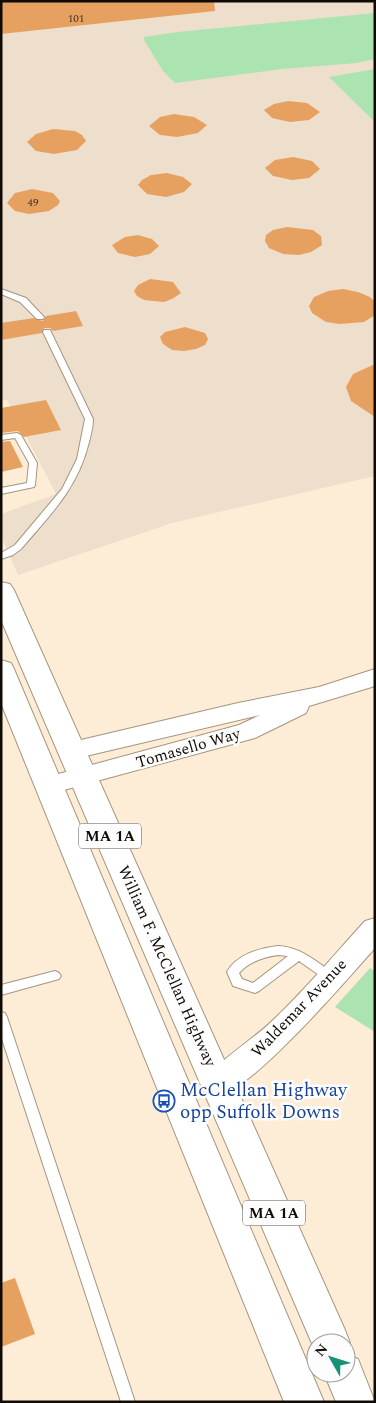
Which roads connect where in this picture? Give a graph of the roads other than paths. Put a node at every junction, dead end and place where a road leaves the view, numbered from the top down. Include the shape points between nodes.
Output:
1 (1, 291) edge
2 (40, 317) dead end
3 (47, 332) dead end
4 (1, 438) edge
5 (1, 492) edge
6 (1, 556) edge
7 (1, 590) edge
8 (1, 669) edge
9 (375, 678) edge
10 (79, 763) junction
11 (49, 785) junction
12 (375, 929) edge
13 (298, 956) junction
14 (55, 976) dead end
15 (330, 977) junction
16 (1, 990) edge
17 (1, 1017) edge
18 (218, 1082) junction
19 (327, 1333) edge
20 (348, 1383) edge
21 (128, 1402) edge
22 (304, 1402) edge
23 (356, 1402) edge

1 - 2 lane via 24,300
3 - 6 lane via 89,425 79,463 64,493 16,549
4 - 5 lane via 17,435 33,463 31,485
7 - 10 highway, William F. McClellan Highway / MA 1A
8 - 11 highway, MA 1A
9 - 10 street, Tomasello Way via 322,695 246,732
10 - 11 street, Tomasello Way
10 - 18 highway, William F. McClellan Highway / MA 1A
11 - 22 highway, MA 1A
12 - 15 street, Waldemar Avenue
13 - 13 lane via 290,951 272,949 239,964 233,972 237,983 255,988
13 - 15 lane
14 - 16 lane
15 - 18 street, Waldemar Avenue via 264,1047
17 - 21 lane
18 - 19 highway, William F. McClellan Highway / MA 1A
20 - 23 highway

